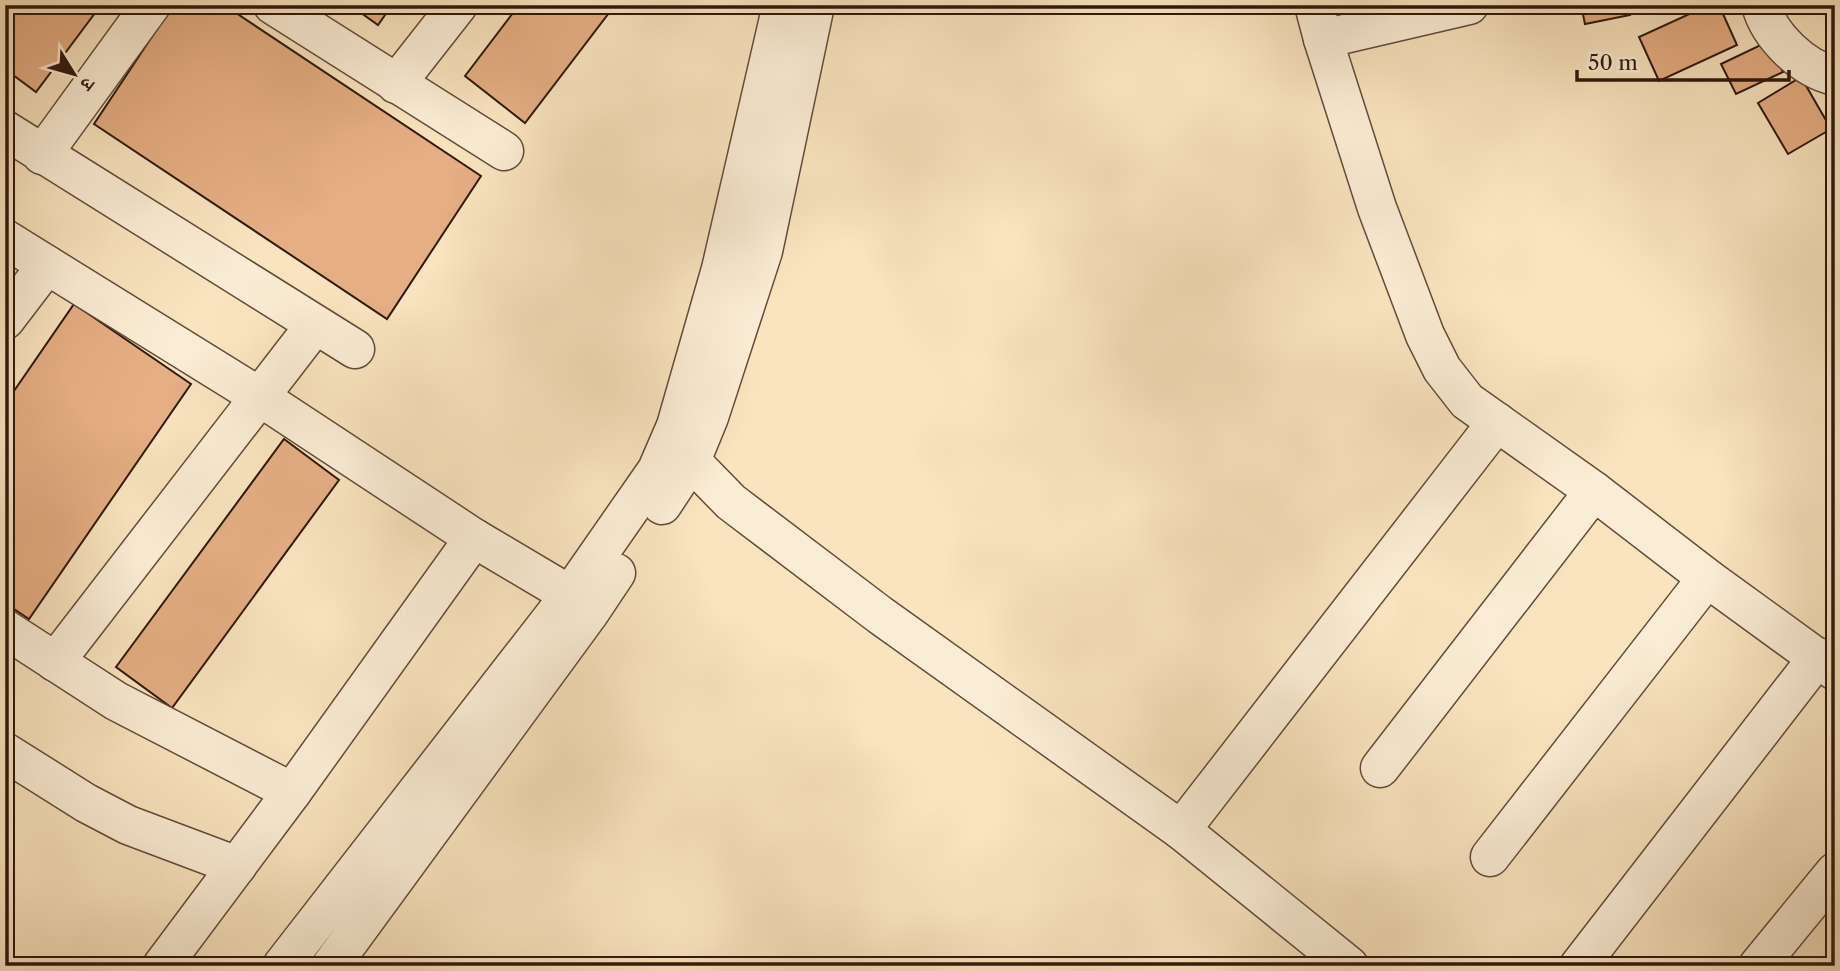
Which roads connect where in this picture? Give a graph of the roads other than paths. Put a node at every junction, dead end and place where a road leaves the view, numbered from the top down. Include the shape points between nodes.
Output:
1 (151, 5) edge
2 (274, 5) edge
3 (458, 5) edge
4 (782, 5) edge
5 (815, 5) edge
6 (1469, 5) edge
7 (1761, 5) edge
8 (1319, 22) edge
9 (1835, 76) edge
10 (396, 84) junction
11 (5, 130) edge
12 (504, 151) dead end
13 (41, 155) junction
14 (5, 239) edge
15 (47, 265) junction
16 (5, 320) edge
17 (314, 325) junction
18 (355, 349) dead end
19 (260, 397) junction
20 (1497, 422) junction
21 (691, 461) junction
22 (1594, 491) junction
23 (474, 538) junction
24 (1707, 578) junction
25 (570, 595) junction
26 (5, 629) edge
27 (55, 662) junction
28 (1826, 664) edge
29 (5, 752) edge
30 (1380, 768) dead end
31 (292, 792) junction
32 (1181, 830) junction
33 (1490, 857) dead end
34 (237, 866) junction
35 (1835, 872) edge
36 (162, 966) edge
37 (282, 966) edge
38 (331, 966) edge
39 (1349, 966) edge
40 (1579, 966) edge
41 (1758, 966) edge

1 - 13 street
2 - 10 street
3 - 10 street
4 - 25 street via 720,269 676,426 657,470
5 - 21 street via 763,251
6 - 8 street
7 - 9 street via 1776,35 1801,59 1823,74
8 - 20 street via 1377,208 1424,335 1467,401
10 - 12 street
11 - 13 street
13 - 17 street
14 - 15 street
15 - 16 street
15 - 19 street
17 - 18 street
17 - 19 street
19 - 23 street
19 - 27 street
20 - 22 street
20 - 32 street
21 - 32 street via 731,502 880,615
21 - 38 street via 590,612
22 - 24 street
22 - 30 street
23 - 25 street
23 - 31 street
24 - 28 street
24 - 33 street
25 - 37 street
26 - 27 street
27 - 31 street via 116,701
28 - 40 street
29 - 34 street via 128,825
31 - 34 street
32 - 39 street
34 - 36 street
35 - 41 street

